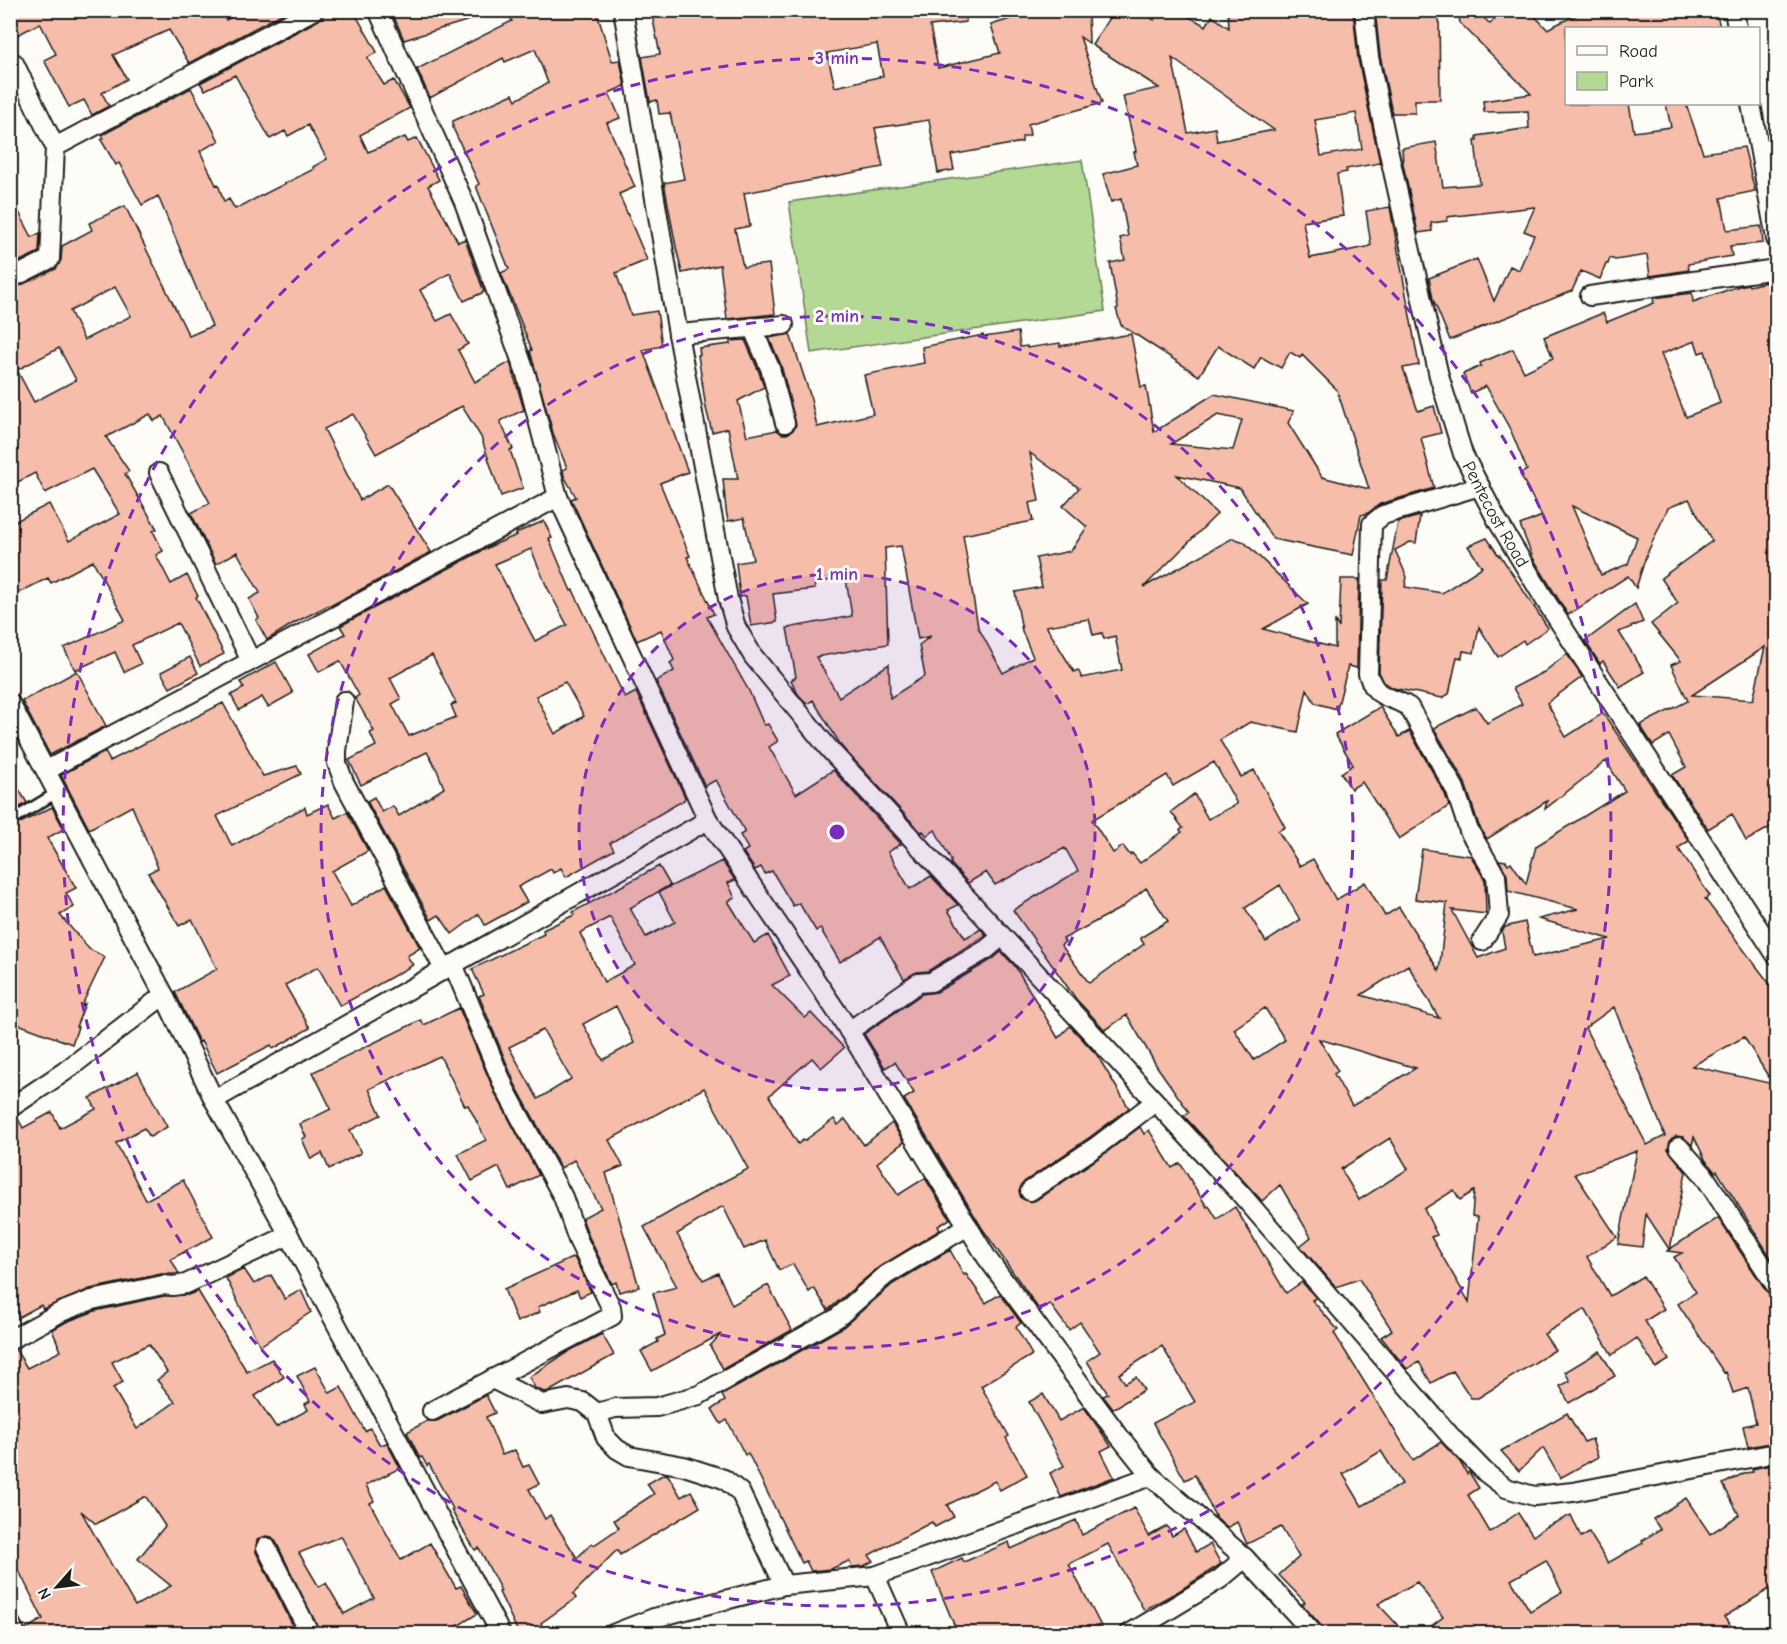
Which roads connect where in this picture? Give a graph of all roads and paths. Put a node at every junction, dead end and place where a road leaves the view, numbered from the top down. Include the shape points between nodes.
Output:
1 (314, 10) edge
2 (378, 10) edge
3 (623, 10) edge
4 (1364, 10) edge
5 (1734, 10) edge
6 (1737, 27) edge
7 (10, 64) edge
8 (1751, 105) edge
9 (55, 147) junction
10 (1776, 238) edge
11 (1776, 269) edge
12 (10, 279) edge
13 (1590, 296) dead end
14 (784, 325) dead end
15 (752, 327) junction
16 (678, 334) junction
17 (784, 423) dead end
18 (159, 473) dead end
19 (1480, 486) junction
20 (558, 497) junction
21 (251, 661) junction
22 (344, 701) dead end
23 (10, 703) edge
24 (47, 770) junction
25 (58, 792) junction
26 (10, 820) edge
27 (708, 820) junction
28 (1002, 936) junction
29 (1482, 941) dead end
30 (1776, 955) edge
31 (448, 967) junction
32 (164, 995) junction
33 (849, 1031) junction
34 (214, 1100) junction
35 (1155, 1102) junction
36 (10, 1108) edge
37 (1679, 1147) dead end
38 (1030, 1191) dead end
39 (968, 1226) junction
40 (289, 1235) junction
41 (1776, 1286) edge
42 (10, 1340) edge
43 (492, 1379) junction
44 (432, 1410) dead end
45 (597, 1413) junction
46 (1776, 1453) edge
47 (1151, 1476) junction
48 (266, 1547) dead end
49 (1245, 1558) junction
50 (875, 1576) junction
51 (784, 1585) junction
52 (10, 1623) edge
53 (654, 1626) edge
54 (16, 1634) edge
55 (310, 1634) edge
56 (501, 1634) edge
57 (613, 1634) edge
58 (901, 1634) edge
59 (1129, 1634) edge
60 (1314, 1634) edge

1 - 9 street
2 - 20 street via 464,202 526,374
3 - 16 street
4 - 19 street, Pentecost Road via 1369,57 1439,376 1463,454
5 - 6 street
7 - 9 street via 14,63
8 - 10 street
9 - 12 street via 50,259
11 - 13 street
14 - 15 street
15 - 16 street
15 - 17 street via 770,368
16 - 28 street via 736,627 753,656 830,750
18 - 21 street
19 - 29 street via 1383,515 1372,524 1368,674 1372,687 1382,696 1409,707 1455,789 1469,831 1496,876 1499,915
19 - 30 street, Pentecost Road via 1547,603
20 - 21 street
20 - 27 street
21 - 24 street
22 - 31 street via 337,763 344,782
23 - 24 street
24 - 25 street
25 - 26 lane
25 - 32 street
27 - 31 street
27 - 33 street
28 - 33 street via 931,982 918,982
28 - 35 street
31 - 34 street
31 - 43 street via 505,1089 563,1197 612,1316
32 - 34 street
32 - 36 street
33 - 39 street
34 - 40 street
35 - 38 street
35 - 46 street via 1240,1193 1454,1438 1486,1473 1506,1488 1534,1496 1573,1492
37 - 41 street via 1703,1174
39 - 45 street via 886,1275 837,1318 699,1395 657,1407 615,1408
39 - 47 street via 994,1268
40 - 42 street via 186,1284 92,1300
40 - 56 street
43 - 44 street
43 - 45 street via 542,1404 568,1399 583,1402
45 - 51 street via 606,1438 629,1456 684,1466 724,1479 740,1492
47 - 49 street
47 - 50 street
48 - 55 street
49 - 59 street via 1220,1579
49 - 60 street
50 - 51 street
50 - 58 street
51 - 53 street
52 - 54 street
53 - 57 street

